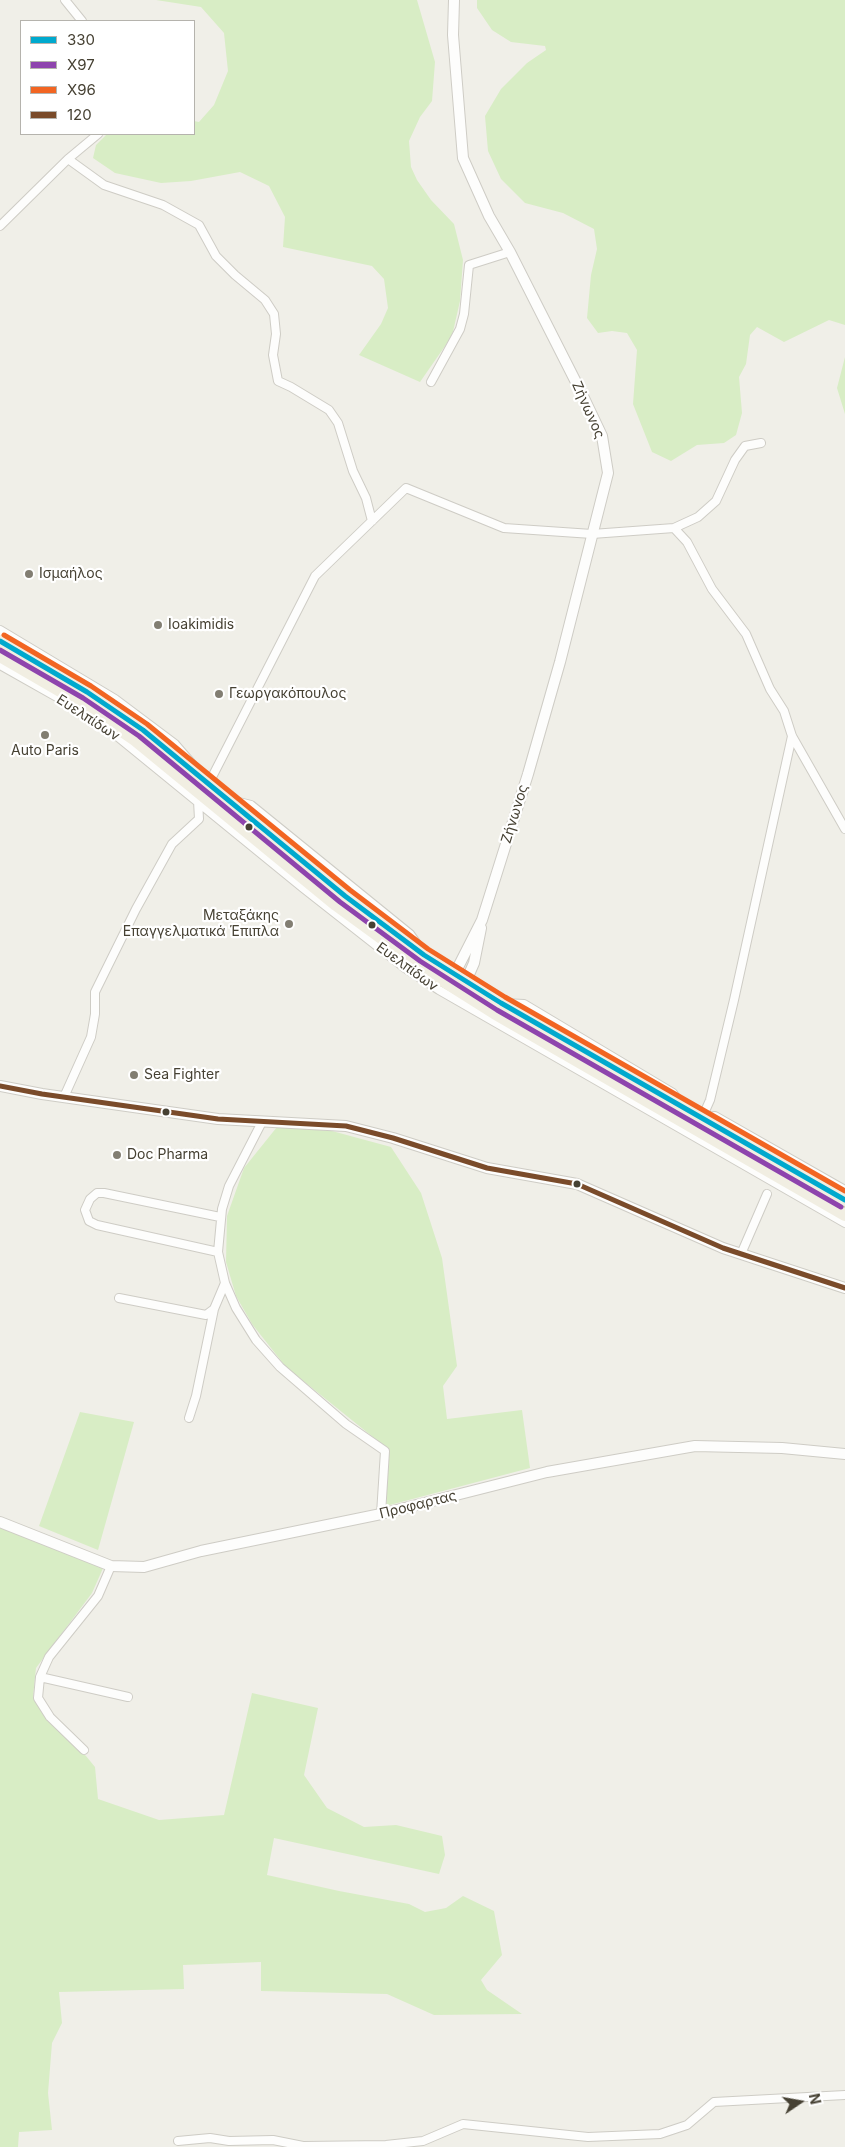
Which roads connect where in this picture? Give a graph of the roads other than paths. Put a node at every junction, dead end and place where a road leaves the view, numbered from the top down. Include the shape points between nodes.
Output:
1 (65, 0) edge
2 (454, 0) edge
3 (81, 20) edge
4 (97, 135) edge
5 (68, 159) junction
6 (0, 226) edge
7 (510, 252) junction
8 (431, 382) dead end
9 (761, 443) dead end
10 (372, 521) junction
11 (674, 528) junction
12 (592, 534) junction
13 (0, 630) edge
14 (0, 641) edge
15 (19, 647) junction
16 (0, 656) edge
17 (0, 665) edge
18 (29, 677) junction
19 (792, 736) junction
20 (209, 782) junction
21 (198, 802) junction
22 (845, 829) edge
23 (306, 885) junction
24 (482, 920) junction
25 (452, 979) junction
26 (464, 986) junction
27 (529, 1037) junction
28 (599, 1066) junction
29 (0, 1086) edge
30 (64, 1097) junction
31 (702, 1118) junction
32 (262, 1122) junction
33 (845, 1190) edge
34 (767, 1194) dead end
35 (808, 1198) junction
36 (845, 1200) edge
37 (845, 1215) edge
38 (220, 1217) junction
39 (845, 1223) edge
40 (218, 1252) junction
41 (741, 1254) junction
42 (225, 1283) junction
43 (845, 1288) edge
44 (119, 1298) dead end
45 (214, 1309) junction
46 (189, 1418) dead end
47 (845, 1454) edge
48 (381, 1514) junction
49 (0, 1522) edge
50 (112, 1566) junction
51 (40, 1677) junction
52 (128, 1697) dead end
53 (84, 1750) dead end
54 (845, 2096) edge
55 (178, 2141) dead end
56 (273, 2144) edge

1 - 3 street
2 - 7 street, Ζήνωνος via 453,35 463,158 489,216
4 - 5 street
5 - 6 street
5 - 10 street via 104,185 163,204 199,226 216,256 265,300 274,314 273,355 278,381 329,410 338,423
7 - 8 street via 469,265 460,329
7 - 12 street, Ζήνωνος via 602,436 608,473
9 - 11 street via 745,446 716,502 698,517
10 - 12 street via 406,488 504,528
10 - 20 street via 314,576
11 - 12 street
11 - 19 street via 686,542 712,589 746,634 770,689 784,711
12 - 24 street, Ζήνωνος via 539,737
13 - 15 street
14 - 15 main road
15 - 20 main road via 119,713
16 - 18 main road
17 - 18 street, Ευελπίδων
18 - 21 street, Ευελπίδων via 113,733
18 - 23 main road via 81,703 135,740
19 - 22 street
19 - 31 street via 734,1000 710,1100
20 - 25 main road via 345,896
21 - 23 street, Ευελπίδων
21 - 30 street via 199,820 172,844 95,992 91,1037
23 - 25 main road via 395,949
23 - 27 street, Ευελπίδων via 404,968
24 - 25 street
24 - 26 street
25 - 26 main road
26 - 27 main road
26 - 28 main road via 501,1003
27 - 28 main road
28 - 31 main road
28 - 35 main road via 710,1141
29 - 30 street
30 - 32 street
31 - 33 street via 714,1116
31 - 36 main road
32 - 38 street via 229,1186
32 - 41 street via 346,1126 487,1168 578,1184
34 - 41 street
35 - 37 main road
35 - 39 street
38 - 40 street
38 - 40 street via 104,1193 97,1193 90,1199 85,1210 89,1221 97,1225
40 - 42 street
41 - 43 street
42 - 45 street
42 - 48 street via 256,1340 280,1367 346,1424 385,1451
44 - 45 street via 194,1314 206,1314
45 - 46 street
47 - 48 street, Προφαρτας via 782,1448 695,1446 547,1472
48 - 50 street, Προφαρτας via 201,1551 144,1567
49 - 50 street, Προφαρτας
50 - 51 street via 98,1596 49,1657
51 - 52 street
51 - 53 street via 38,1698 50,1717
54 - 56 street via 714,2102 686,2125 660,2134 588,2137 463,2124 413,2143 346,2147
55 - 56 street via 210,2138

